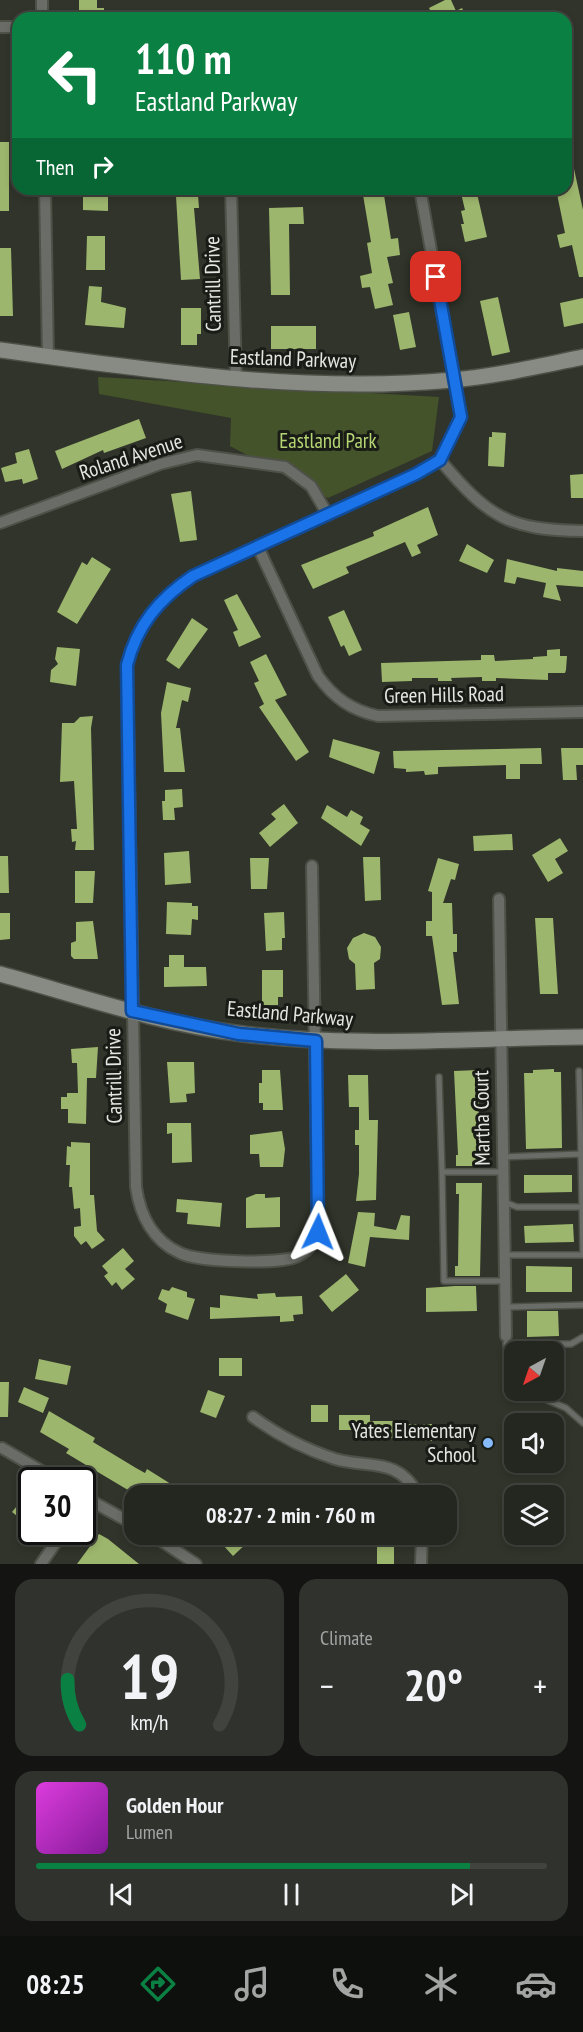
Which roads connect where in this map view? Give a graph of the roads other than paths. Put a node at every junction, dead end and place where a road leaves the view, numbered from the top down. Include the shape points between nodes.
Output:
1 (45, 195) edge
2 (231, 195) edge
3 (421, 195) edge
4 (0, 350) edge
5 (48, 356) junction
6 (583, 357) edge
7 (236, 378) junction
8 (455, 380) junction
9 (440, 460) junction
10 (328, 515) junction
11 (0, 523) edge
12 (583, 531) edge
13 (258, 547) junction
14 (583, 712) edge
15 (312, 866) dead end
16 (499, 898) dead end
17 (0, 974) edge
18 (132, 1011) junction
19 (583, 1037) edge
20 (500, 1038) junction
21 (316, 1041) junction
22 (579, 1071) dead end
23 (440, 1077) dead end
24 (581, 1154) junction
25 (502, 1157) junction
26 (442, 1172) junction
27 (502, 1172) junction
28 (503, 1202) junction
29 (582, 1207) edge
30 (504, 1255) junction
31 (583, 1255) edge
32 (505, 1281) junction
33 (583, 1305) edge
34 (505, 1307) junction
35 (583, 1337) edge
36 (506, 1340) joint
37 (550, 1401) edge
38 (253, 1417) dead end
39 (583, 1423) edge
40 (2, 1448) dead end
41 (35, 1467) edge
42 (411, 1485) edge
43 (96, 1505) edge
44 (124, 1519) edge
45 (54, 1545) edge
46 (168, 1545) edge
47 (422, 1545) edge
48 (40, 1564) edge
49 (196, 1564) edge
50 (422, 1564) edge

1 - 5 street
2 - 7 street, Cantrill Drive
3 - 8 street
4 - 5 street, Eastland Parkway
5 - 7 street, Eastland Parkway
6 - 8 street, Eastland Parkway
7 - 8 street, Eastland Parkway via 382,383
8 - 9 street via 461,417
9 - 10 street, Cantrill Drive
9 - 12 street via 472,496 498,516 543,530
10 - 11 street, Roland Avenue via 311,486 285,467 197,455 160,464
10 - 13 street, Cantrill Drive
13 - 14 street, Green Hills Road via 318,676 327,689 351,708 378,716
13 - 18 street, Cantrill Drive via 174,588 149,615 130,655 126,678
15 - 21 street, Cantrill Drive
16 - 20 street, Martha Court
17 - 18 street, Eastland Parkway
18 - 21 street, Eastland Parkway via 239,1034
18 - 21 street, Cantrill Drive via 138,1202 154,1234 179,1253 197,1259 291,1259 305,1252 316,1238
19 - 20 street, Eastland Parkway
20 - 21 street, Eastland Parkway
20 - 25 street, Martha Court
22 - 24 lane
23 - 26 lane
24 - 25 lane
24 - 29 lane
25 - 27 street, Martha Court
26 - 27 lane
26 - 32 lane via 444,1281
27 - 28 street, Martha Court
28 - 29 lane via 517,1207
28 - 30 street, Martha Court
29 - 31 lane
30 - 31 lane
30 - 32 street, Martha Court
32 - 34 street, Martha Court
33 - 34 lane
34 - 36 street, Martha Court
35 - 36 lane via 571,1344
37 - 39 lane via 567,1408
38 - 42 street via 298,1446 349,1462 380,1464 405,1477
40 - 41 street
43 - 44 street
45 - 48 street
46 - 49 street
47 - 50 street

